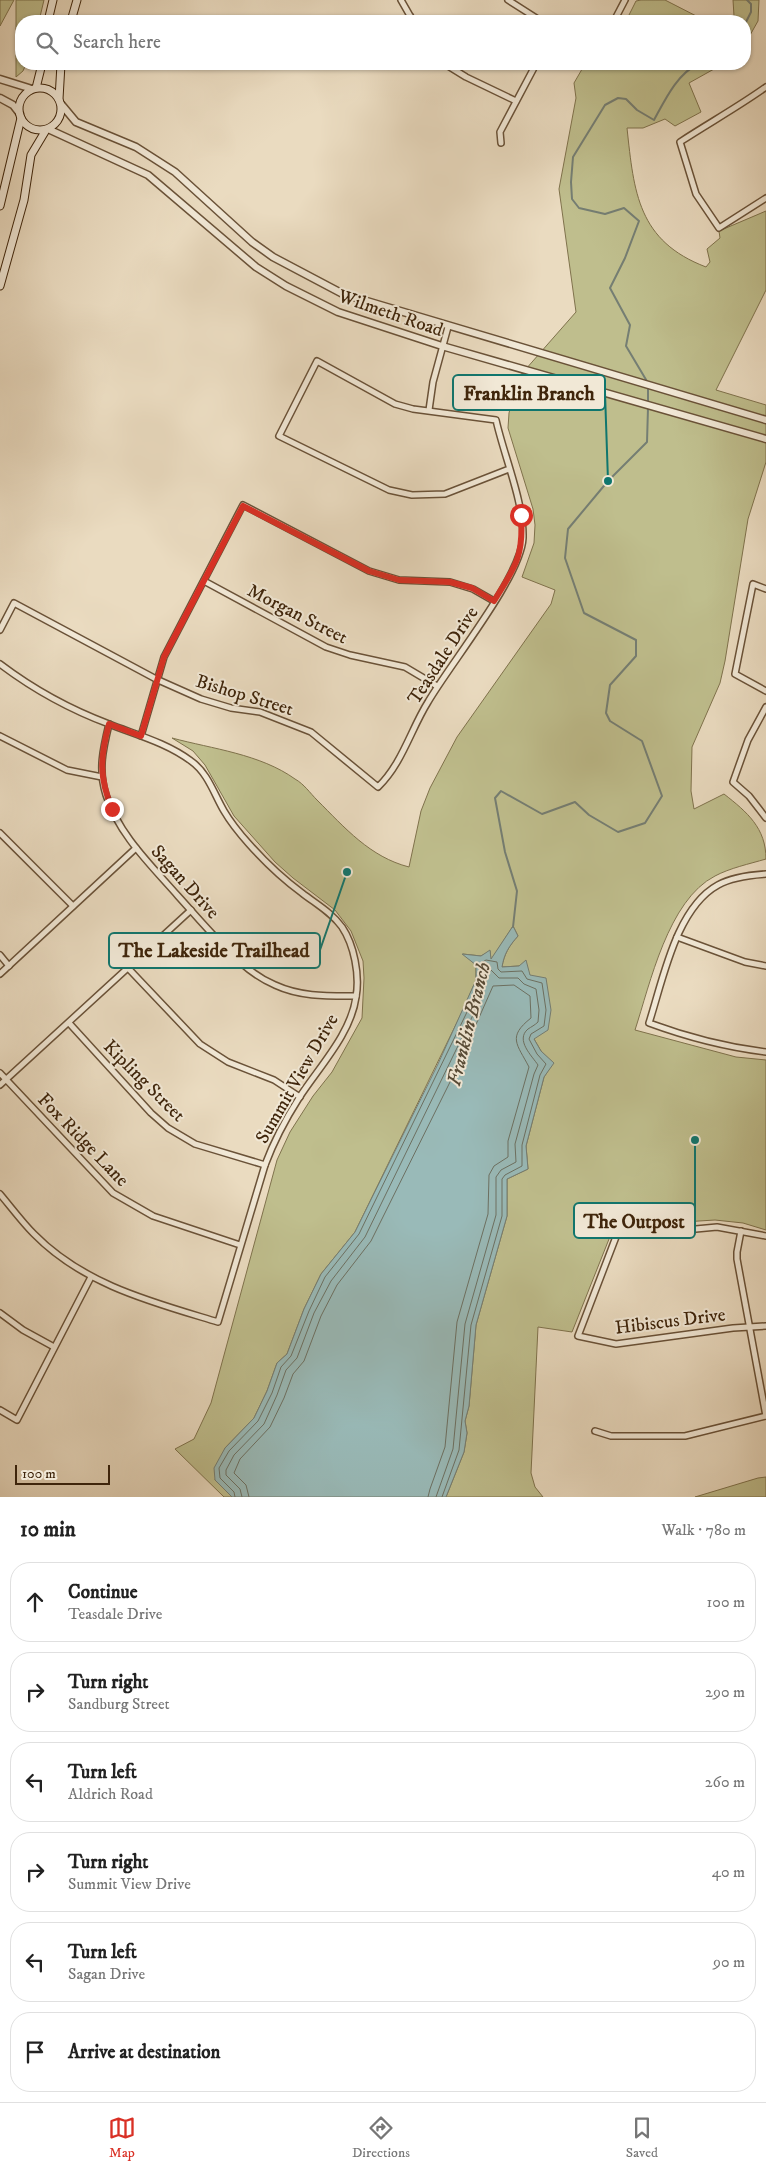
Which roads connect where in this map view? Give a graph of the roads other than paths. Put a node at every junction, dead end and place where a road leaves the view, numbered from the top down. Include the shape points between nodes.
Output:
1 (52, 0) edge
2 (77, 0) edge
3 (401, 0) edge
4 (508, 0) edge
5 (626, 0) edge
6 (49, 15) edge
7 (73, 15) edge
8 (410, 15) edge
9 (532, 15) edge
10 (617, 15) edge
11 (40, 70) edge
12 (61, 70) edge
13 (455, 70) edge
14 (533, 70) edge
15 (0, 79) edge
16 (766, 87) edge
17 (34, 89) junction
18 (0, 98) edge
19 (516, 101) junction
20 (60, 102) junction
21 (21, 116) junction
22 (47, 129) junction
23 (501, 143) dead end
24 (766, 198) edge
25 (0, 206) edge
26 (0, 286) edge
27 (448, 327) junction
28 (442, 346) junction
29 (429, 410) junction
30 (763, 419) edge
31 (766, 439) edge
32 (509, 469) junction
33 (204, 581) junction
34 (766, 589) edge
35 (494, 601) junction
36 (0, 630) edge
37 (0, 664) edge
38 (156, 678) junction
39 (437, 686) junction
40 (766, 691) edge
41 (766, 707) edge
42 (109, 724) junction
43 (0, 736) edge
44 (141, 736) junction
45 (102, 777) junction
46 (378, 786) joint
47 (766, 818) edge
48 (0, 833) edge
49 (136, 848) junction
50 (766, 874) edge
51 (73, 906) junction
52 (191, 910) junction
53 (677, 937) junction
54 (0, 955) edge
55 (9, 966) junction
56 (766, 966) edge
57 (127, 968) junction
58 (0, 974) edge
59 (356, 996) junction
60 (69, 1023) junction
61 (766, 1052) edge
62 (0, 1073) edge
63 (6, 1080) junction
64 (0, 1085) edge
65 (300, 1097) junction
66 (264, 1165) junction
67 (0, 1194) edge
68 (741, 1230) junction
69 (766, 1236) edge
70 (240, 1245) junction
71 (91, 1277) junction
72 (0, 1313) edge
73 (750, 1326) junction
74 (766, 1326) edge
75 (54, 1347) junction
76 (0, 1410) edge
77 (766, 1416) edge
78 (596, 1431) dead end

1 - 6 main road
2 - 7 main road
3 - 8 street
4 - 9 street
5 - 10 street
11 - 17 main road
12 - 20 main road
13 - 19 street
14 - 19 street
15 - 17 street
16 - 24 street via 680,142 696,194 719,228
17 - 20 main road via 49,90
17 - 21 main road via 21,100
18 - 21 street via 13,105
19 - 23 street via 500,132
20 - 22 main road via 59,118
20 - 27 street, Wilmeth Road via 76,122 136,147 175,172 252,242 291,268 343,294
21 - 22 main road via 31,128
21 - 25 main road
22 - 26 main road via 31,155 24,200
22 - 28 street, Wilmeth Road via 148,175 242,256 286,286 338,312
27 - 28 street
27 - 30 street, Wilmeth Road
28 - 29 street
28 - 31 street, Wilmeth Road
29 - 32 street, Teasdale Drive via 496,420
29 - 32 street via 395,404 317,361 280,436 389,490 412,495 445,494
32 - 35 street, Teasdale Drive via 521,515 523,538 520,556
33 - 35 street via 243,506 369,571 399,580 450,582 472,588
33 - 38 street
33 - 39 street, Morgan Street via 326,647 405,667
34 - 40 street via 753,584 734,674
35 - 39 street, Teasdale Drive
36 - 38 street, Bishop Street via 14,603
37 - 42 street, Summit View Drive via 59,702
38 - 44 street
38 - 46 street, Bishop Street via 201,699 260,712 311,732
39 - 46 street, Teasdale Drive via 392,771
41 - 47 street via 748,740 733,782
42 - 44 street, Summit View Drive
42 - 45 street, Sagan Drive via 102,750
43 - 45 street via 67,770
44 - 59 street, Summit View Drive via 169,747 192,762 210,782 224,811 249,844 295,887 325,909 342,928 352,952
45 - 49 street, Sagan Drive via 112,809
48 - 51 street
49 - 51 street
49 - 52 street, Sagan Drive
50 - 53 street via 718,884 700,900
51 - 55 street
52 - 57 street
52 - 59 street, Sagan Drive via 241,963 273,984 315,996
53 - 56 street
53 - 61 street via 649,1023 734,1048
54 - 55 street
55 - 58 street
57 - 60 street
57 - 65 street via 213,1054 274,1080
59 - 65 street, Summit View Drive via 349,1019 336,1043
60 - 63 street
60 - 66 street, Kipling Street via 168,1128 195,1144
62 - 63 street, Fox Ridge Lane
63 - 64 street
63 - 70 street, Fox Ridge Lane via 113,1193 153,1216
65 - 66 street, Summit View Drive
66 - 70 street, Summit View Drive
67 - 71 street via 35,1235
68 - 69 street
68 - 73 street via 737,1259
68 - 73 street, Hibiscus Drive via 717,1227 664,1232 619,1230 578,1336 616,1344
70 - 71 street, Summit View Drive via 218,1322 138,1298
71 - 75 street
72 - 75 street
73 - 74 street, Hibiscus Drive
73 - 77 street
75 - 76 street via 17,1420
77 - 78 street via 685,1436 610,1436

